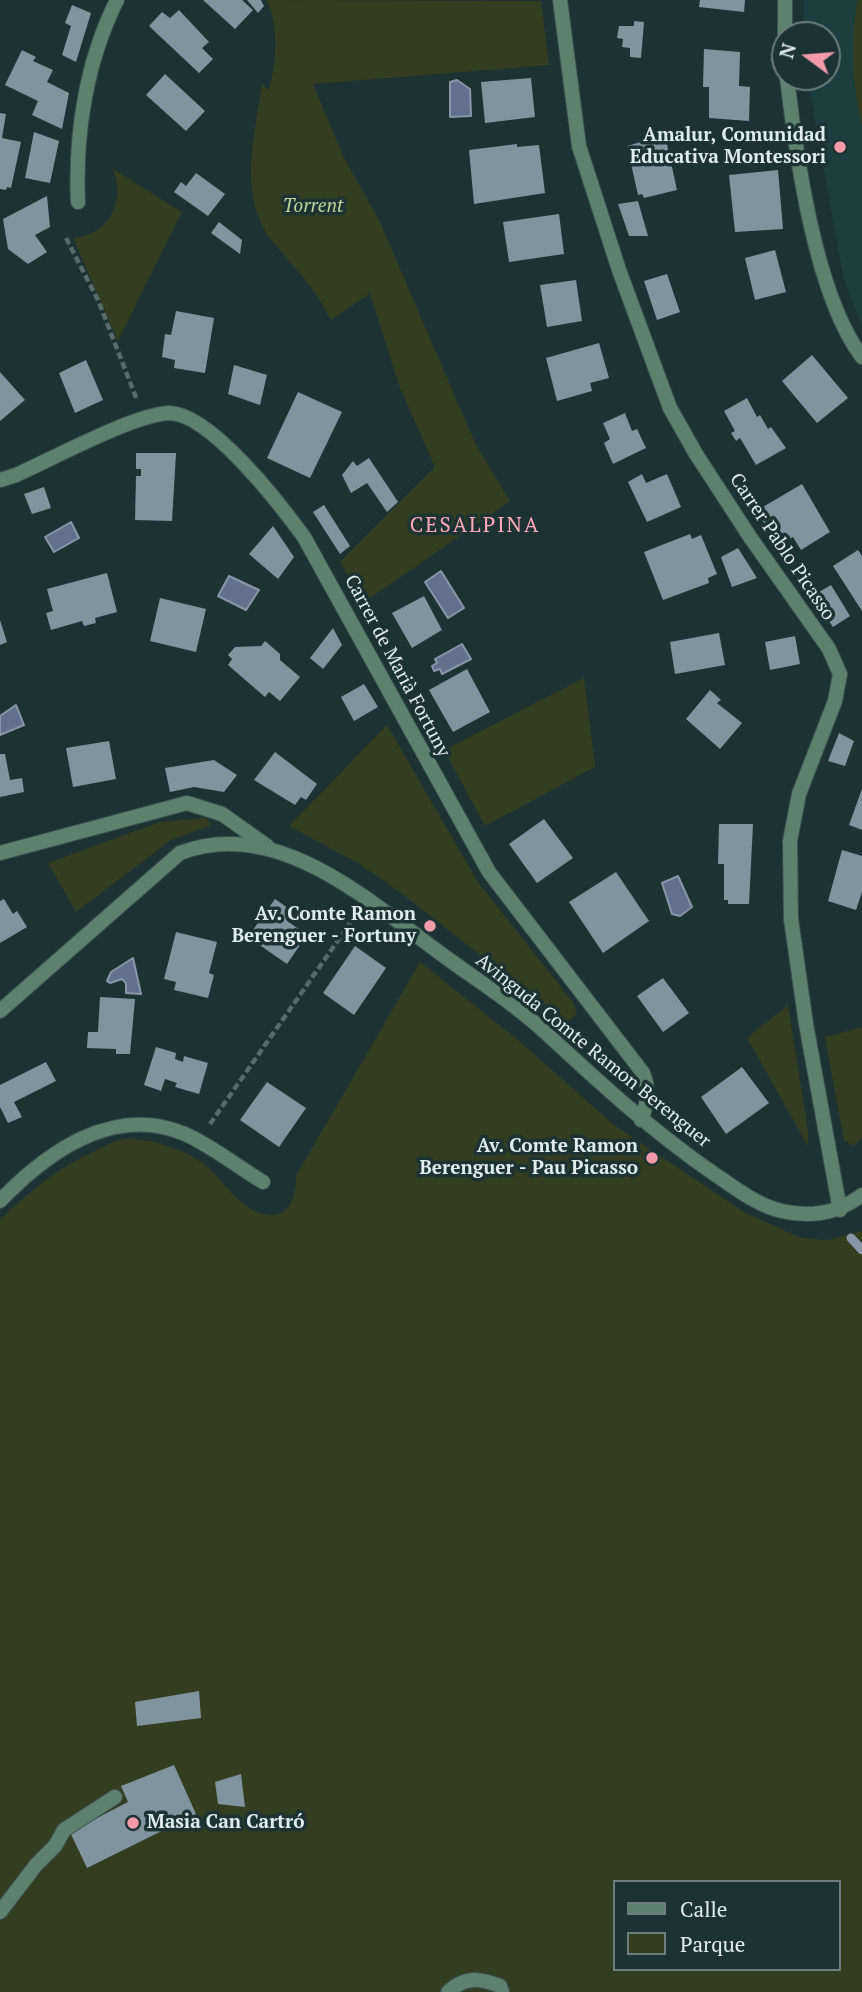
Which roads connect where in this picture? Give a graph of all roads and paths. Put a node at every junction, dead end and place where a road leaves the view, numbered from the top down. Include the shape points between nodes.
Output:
1 (117, 0) edge
2 (561, 0) edge
3 (785, 0) edge
4 (785, 21) edge
5 (789, 91) edge
6 (78, 202) dead end
7 (66, 238) dead end
8 (862, 357) edge
9 (140, 408) dead end
10 (0, 480) edge
11 (275, 851) junction
12 (0, 853) edge
13 (367, 900) junction
14 (0, 1011) edge
15 (641, 1120) junction
16 (198, 1142) junction
17 (263, 1182) dead end
18 (862, 1195) edge
19 (0, 1201) edge
20 (839, 1210) junction
21 (115, 1797) dead end
22 (0, 1912) edge
23 (448, 1992) edge
24 (502, 1992) edge

1 - 6 street via 96,54 85,100 76,152
2 - 20 street, Carrer Pablo Picasso via 579,146 670,408 744,527 829,649 840,674 835,701 799,794 790,841 793,932
3 - 4 street
5 - 8 street via 811,221 825,273
7 - 9 path via 97,300
10 - 15 street, Carrer de Marià Fortuny via 149,416 182,415 204,425 266,488 304,537 489,872 643,1073 648,1101
11 - 12 street via 222,814 187,803
11 - 13 street, Avinguda Comte Ramon Berenguer via 300,859
11 - 14 street, Avinguda Comte Ramon Berenguer via 217,842 180,853
13 - 15 street, Avinguda Comte Ramon Berenguer via 543,1031
13 - 16 path
15 - 20 street, Avinguda Comte Ramon Berenguer via 768,1207 804,1214
16 - 17 street
16 - 19 street via 148,1125 76,1139 49,1156
18 - 20 street, Avinguda Comte Ramon Berenguer
21 - 22 street via 64,1830
23 - 24 street via 468,1979 483,1979 500,1986

